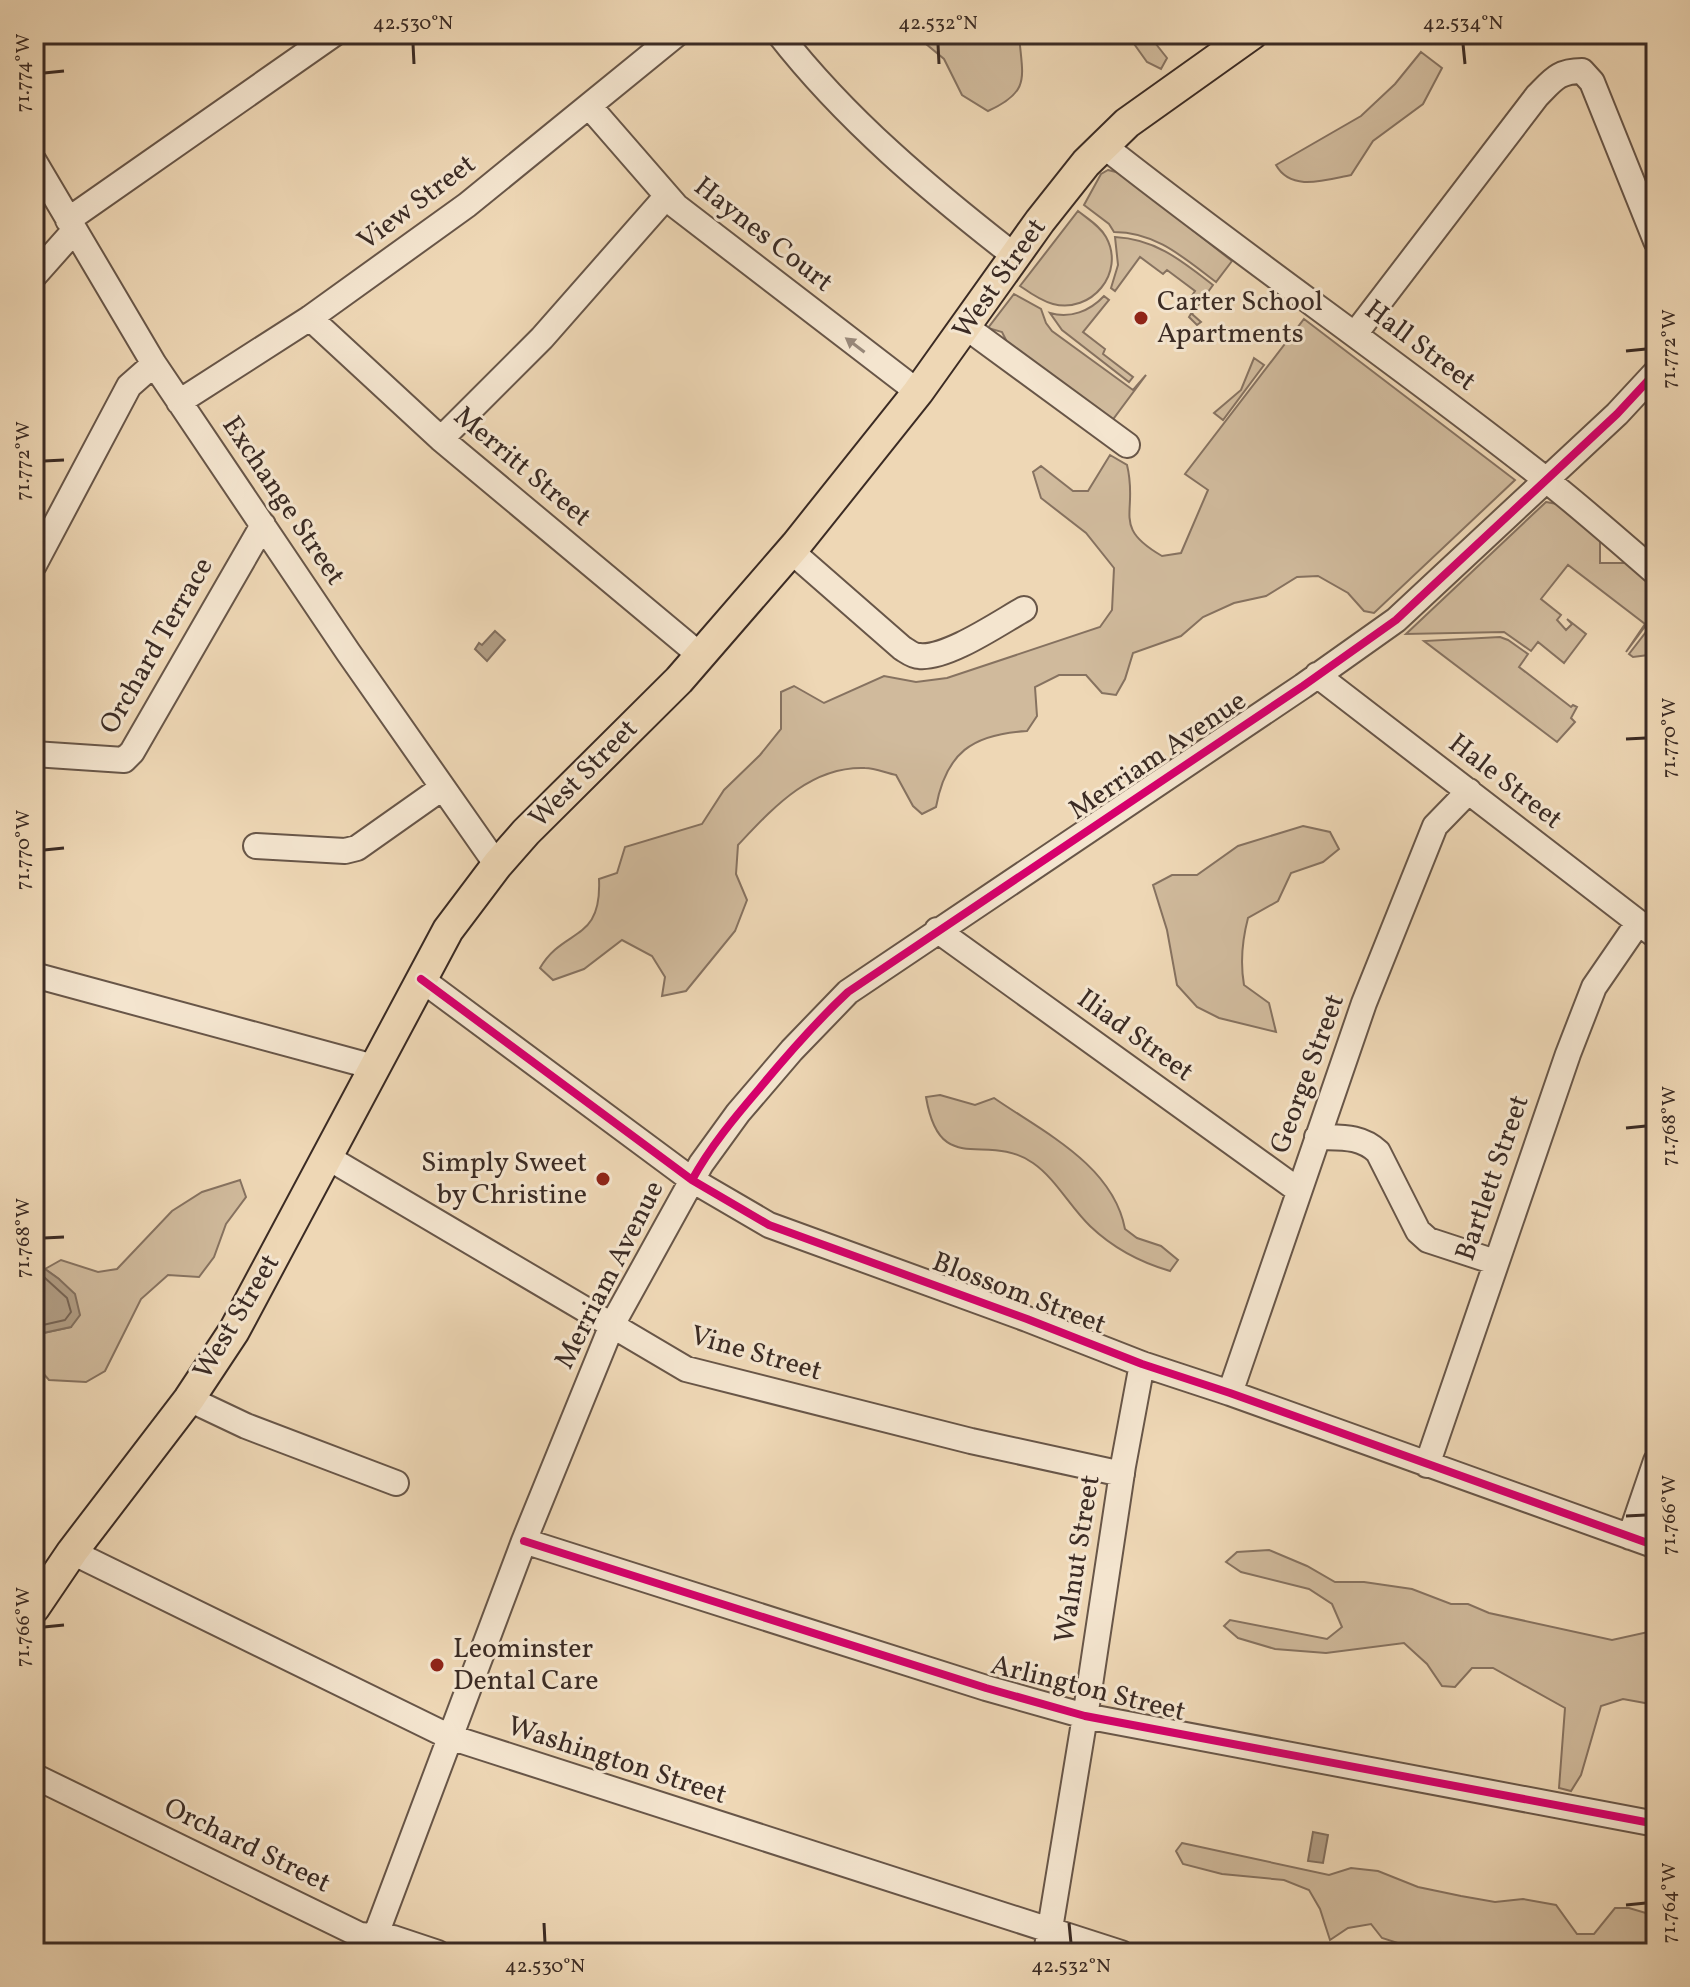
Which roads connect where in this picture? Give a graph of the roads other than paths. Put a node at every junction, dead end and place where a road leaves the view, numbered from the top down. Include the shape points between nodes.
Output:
1 (334, 34) edge
2 (677, 34) edge
3 (779, 34) edge
4 (1252, 34) edge
5 (589, 106) junction
6 (1104, 146) junction
7 (34, 161) edge
8 (666, 197) junction
9 (71, 226) junction
10 (1656, 241) edge
11 (1016, 257) junction
12 (34, 276) edge
13 (310, 318) junction
14 (966, 327) junction
15 (1355, 334) junction
16 (154, 364) junction
17 (1656, 372) edge
18 (918, 392) junction
19 (179, 402) junction
20 (441, 439) junction
21 (1127, 445) dead end
22 (1545, 479) junction
23 (263, 525) junction
24 (791, 551) junction
25 (34, 565) edge
26 (1656, 573) edge
27 (1024, 609) dead end
28 (701, 656) junction
29 (1317, 675) junction
30 (34, 754) edge
31 (442, 788) junction
32 (1469, 791) junction
33 (256, 846) dead end
34 (497, 865) junction
35 (937, 930) junction
36 (1647, 930) edge
37 (34, 975) edge
38 (421, 979) junction
39 (374, 1067) junction
40 (1317, 1137) junction
41 (327, 1157) junction
42 (692, 1180) junction
43 (1298, 1190) junction
44 (1495, 1262) junction
45 (612, 1325) junction
46 (1142, 1364) junction
47 (1230, 1393) junction
48 (189, 1399) junction
49 (1656, 1461) edge
50 (1427, 1465) junction
51 (1122, 1474) junction
52 (396, 1483) dead end
53 (1630, 1537) junction
54 (524, 1541) junction
55 (1656, 1546) edge
56 (72, 1552) junction
57 (34, 1608) edge
58 (1085, 1716) junction
59 (450, 1737) junction
60 (34, 1776) edge
61 (1656, 1824) edge
62 (1048, 1941) edge
63 (372, 1945) edge
64 (438, 1953) edge
65 (1121, 1953) edge

1 - 9 street
2 - 5 street, View Street
3 - 11 street via 885,148
4 - 6 main road, West Street via 1127,123
5 - 8 street, Haynes Court
5 - 13 street, View Street via 467,205
6 - 11 main road, West Street via 1068,184
6 - 15 street, Hall Street
7 - 9 street, Exchange Street
18 -> 8 street, Haynes Court
8 - 20 street via 542,338
9 - 12 street
9 - 16 street, Exchange Street
10 - 15 street via 1592,82 1582,71 1568,70 1537,96
11 - 14 main road, West Street
13 - 19 street, View Street
13 - 20 street, Merritt Street
14 - 18 main road, West Street
14 - 21 street
15 - 22 street, Hall Street
16 - 19 street, Exchange Street
16 - 25 street via 129,386
17 - 22 street, Merriam Avenue
18 - 24 main road, West Street
19 - 23 street, Exchange Street
20 - 28 street, Merritt Street
22 - 26 street, Hall Street
22 - 29 street, Merriam Avenue via 1396,620
23 - 30 street, Orchard Terrace via 124,760
23 - 31 street, Exchange Street
24 - 27 street via 917,657 952,648
24 - 28 main road, West Street
28 - 34 main road, West Street
29 - 32 street, Hale Street
29 - 35 street, Merriam Avenue
31 - 33 street via 357,848
31 - 34 street, Exchange Street
32 - 36 street, Hale Street
32 - 40 street, George Street via 1435,826
34 - 38 main road, West Street via 448,930
35 - 42 street, Merriam Avenue via 848,992 821,1018 738,1113
35 - 43 street, Iliad Street
36 - 44 street, Bartlett Street via 1594,987
37 - 39 street
38 - 39 main road, West Street
38 - 42 street, Blossom Street
39 - 41 main road, West Street
40 - 43 street, George Street
40 - 44 street via 1368,1143 1378,1152 1418,1231 1428,1240
41 - 45 street, Vine Street
41 - 48 main road, West Street via 248,1306
42 - 45 street, Merriam Avenue
42 - 46 street, Blossom Street via 791,1234
43 - 47 street, George Street
44 - 50 street, Bartlett Street
45 - 51 street, Vine Street via 686,1369
45 - 54 street, Merriam Avenue
46 - 47 street, Blossom Street
46 - 51 street, Walnut Street
47 - 50 street, Blossom Street
48 - 52 street
48 - 56 main road, West Street
49 - 53 street
50 - 53 street, Blossom Street
51 - 58 street, Walnut Street
53 - 55 street, Blossom Street
54 - 58 street, Arlington Street
54 - 59 street, Merriam Avenue
56 - 57 main road, West Street
56 - 59 street, Washington Street
58 - 61 street, Arlington Street
58 - 62 street, Walnut Street
59 - 62 street, Washington Street via 875,1876
59 - 63 street, Merriam Avenue
60 - 63 street, Orchard Street
62 - 65 street, Washington Street
63 - 64 street, Orchard Street via 393,1938

